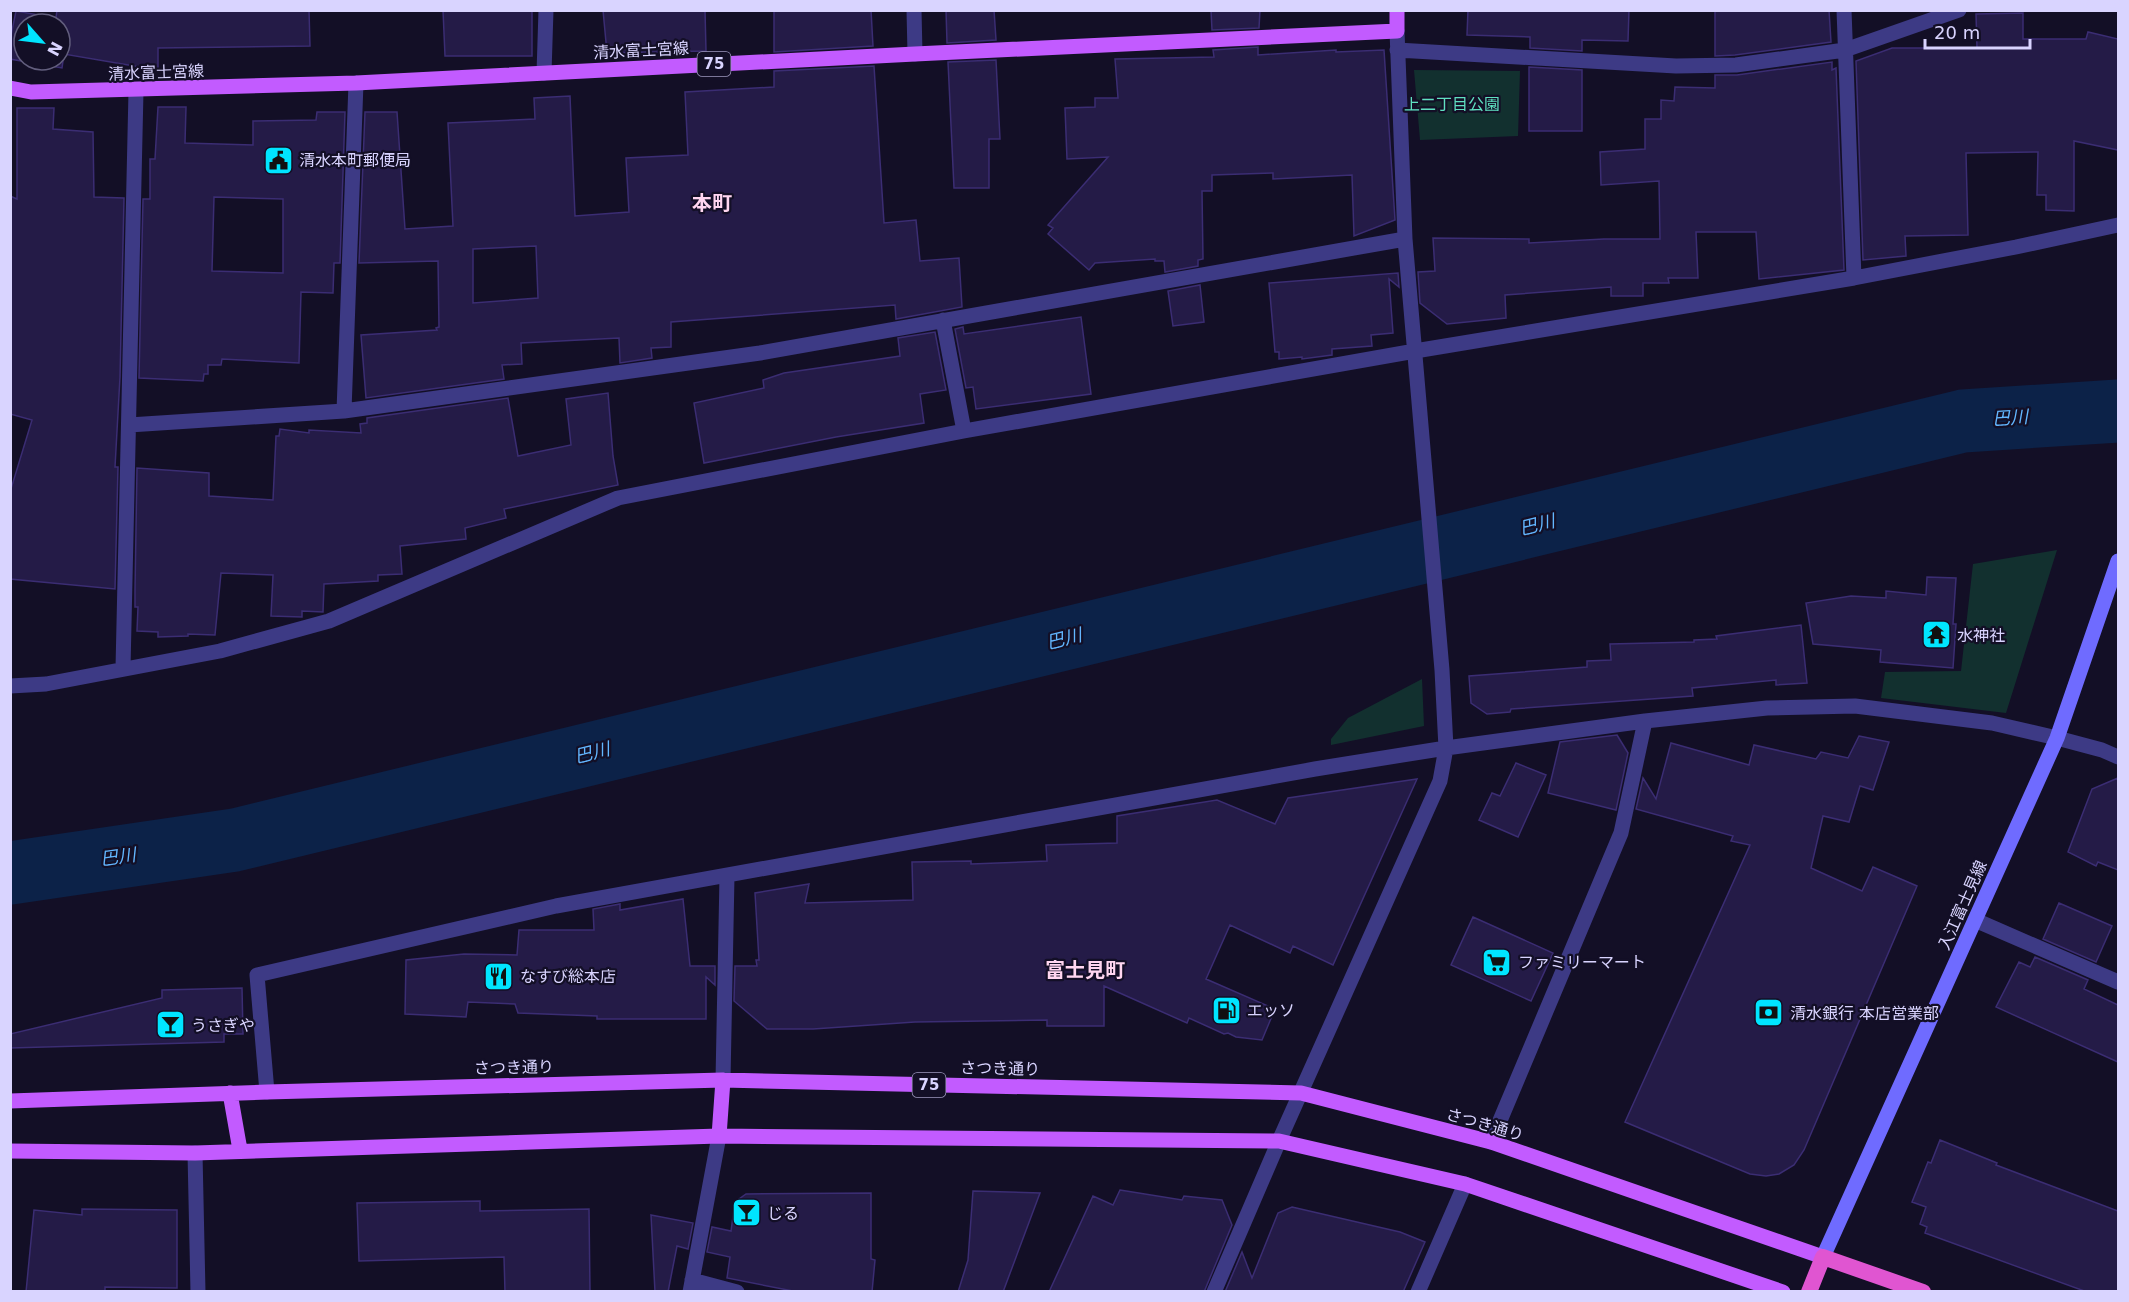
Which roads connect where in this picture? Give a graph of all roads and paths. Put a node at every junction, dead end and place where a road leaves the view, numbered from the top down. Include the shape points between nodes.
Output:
1 (546, 10) edge
2 (914, 10) edge
3 (1397, 10) edge
4 (1844, 10) edge
5 (1959, 10) edge
6 (1397, 31) junction
7 (1397, 50) junction
8 (1845, 50) junction
9 (915, 54) junction
10 (544, 73) junction
11 (356, 83) junction
12 (10, 88) edge
13 (136, 91) junction
14 (2118, 225) edge
15 (1405, 239) junction
16 (1854, 278) junction
17 (943, 320) junction
18 (1415, 357) junction
19 (344, 411) junction
20 (129, 425) junction
21 (964, 431) junction
22 (2118, 561) edge
23 (123, 668) junction
24 (10, 686) edge
25 (1645, 721) junction
26 (2057, 738) junction
27 (1446, 748) junction
28 (2118, 757) edge
29 (727, 876) junction
30 (1975, 920) junction
31 (2118, 982) edge
32 (723, 1080) junction
33 (267, 1092) junction
34 (230, 1093) junction
35 (1301, 1093) junction
36 (10, 1101) edge
37 (719, 1136) junction
38 (1280, 1140) junction
39 (1491, 1142) junction
40 (240, 1150) junction
41 (10, 1151) edge
42 (195, 1153) junction
43 (1465, 1184) junction
44 (1823, 1257) junction
45 (691, 1286) edge
46 (198, 1292) edge
47 (737, 1292) edge
48 (1215, 1292) edge
49 (1418, 1292) edge
50 (1783, 1292) edge
51 (1809, 1292) edge
52 (1923, 1292) edge

1 - 10 street
2 - 9 street
3 - 6 main road
4 - 8 street
5 - 8 street
6 - 7 street
6 - 9 main road, 清水富士宮線 / 75
7 - 8 street via 1676,66 1736,65
7 - 15 street
8 - 16 street
9 - 10 main road, 清水富士宮線 / 75
10 - 11 main road, 清水富士宮線 / 75
11 - 13 main road, 清水富士宮線 / 75
11 - 19 street
12 - 13 main road, 清水富士宮線 / 75 via 31,92
13 - 20 street
14 - 16 street
15 - 17 street
15 - 18 street
16 - 18 street
17 - 19 street via 760,352
17 - 21 street
18 - 21 street
18 - 27 street
19 - 20 street
20 - 23 street
21 - 23 street via 618,498 328,621 220,651
22 - 26 main road, 入江富士見線
23 - 24 street via 46,684
25 - 26 street via 1767,708 1855,706 1992,723
25 - 27 street
25 - 39 street via 1621,833
26 - 28 street
26 - 30 main road, 入江富士見線
27 - 29 street
27 - 35 street via 1440,781
29 - 32 street
29 - 33 street via 556,906 257,975
30 - 31 street
30 - 44 main road, 入江富士見線
32 - 33 main road, さつき通り / 75
32 - 35 main road, さつき通り / 75
32 - 37 main road
33 - 34 main road, さつき通り / 75
34 - 36 main road, さつき通り / 75
34 - 40 main road
35 - 38 street
35 - 39 main road, さつき通り / 75
37 - 38 main road
37 - 40 main road
37 - 45 street
38 - 43 main road
38 - 48 street
39 - 44 main road, さつき通り / 75
40 - 42 main road
41 - 42 main road
42 - 46 street
43 - 49 street
43 - 50 main road
44 - 51 highway
44 - 52 highway, さつき通り
45 - 47 street

